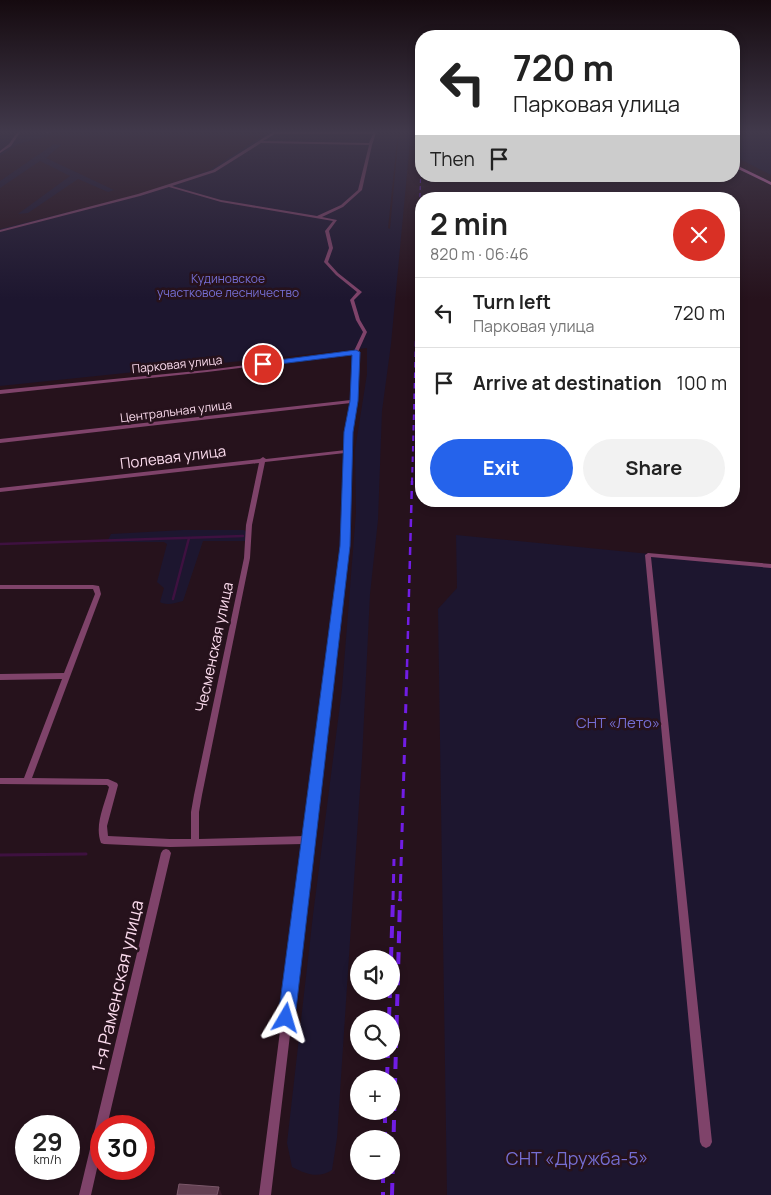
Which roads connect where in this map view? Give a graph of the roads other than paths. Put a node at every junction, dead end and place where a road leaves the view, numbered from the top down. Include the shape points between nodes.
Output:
1 (166, 187) edge
2 (172, 187) edge
3 (361, 187) edge
4 (317, 218) junction
5 (0, 231) edge
6 (356, 352) junction
7 (0, 392) edge
8 (354, 401) junction
9 (0, 441) edge
10 (348, 451) junction
11 (263, 459) junction
12 (0, 490) edge
13 (771, 566) edge
14 (0, 587) edge
15 (0, 676) edge
16 (66, 676) junction
17 (0, 781) edge
18 (28, 781) junction
19 (308, 840) junction
20 (195, 842) junction
21 (166, 853) dead end
22 (104, 1115) edge
23 (706, 1142) dead end
24 (90, 1173) edge
25 (85, 1195) edge
26 (265, 1195) edge

1 - 5 street
2 - 4 street via 221,201
3 - 4 street via 342,206
4 - 6 street via 335,220 328,231 330,248 326,262 360,292 352,300 365,332
6 - 7 street, Парковая улица
6 - 8 street
8 - 9 street, Центральная улица
8 - 10 street
10 - 11 street, Полевая улица
10 - 19 street via 345,546
11 - 12 street, Полевая улица
11 - 20 street, Чесменская улица via 247,558 198,795
13 - 23 street via 648,555
14 - 16 street via 97,588 98,594
15 - 16 street
16 - 18 street
17 - 18 street
18 - 20 street via 114,784 103,826 104,840
19 - 20 street
19 - 26 street
21 - 22 street, 1-я Раменская улица
24 - 25 street, 1-я Раменская улица

